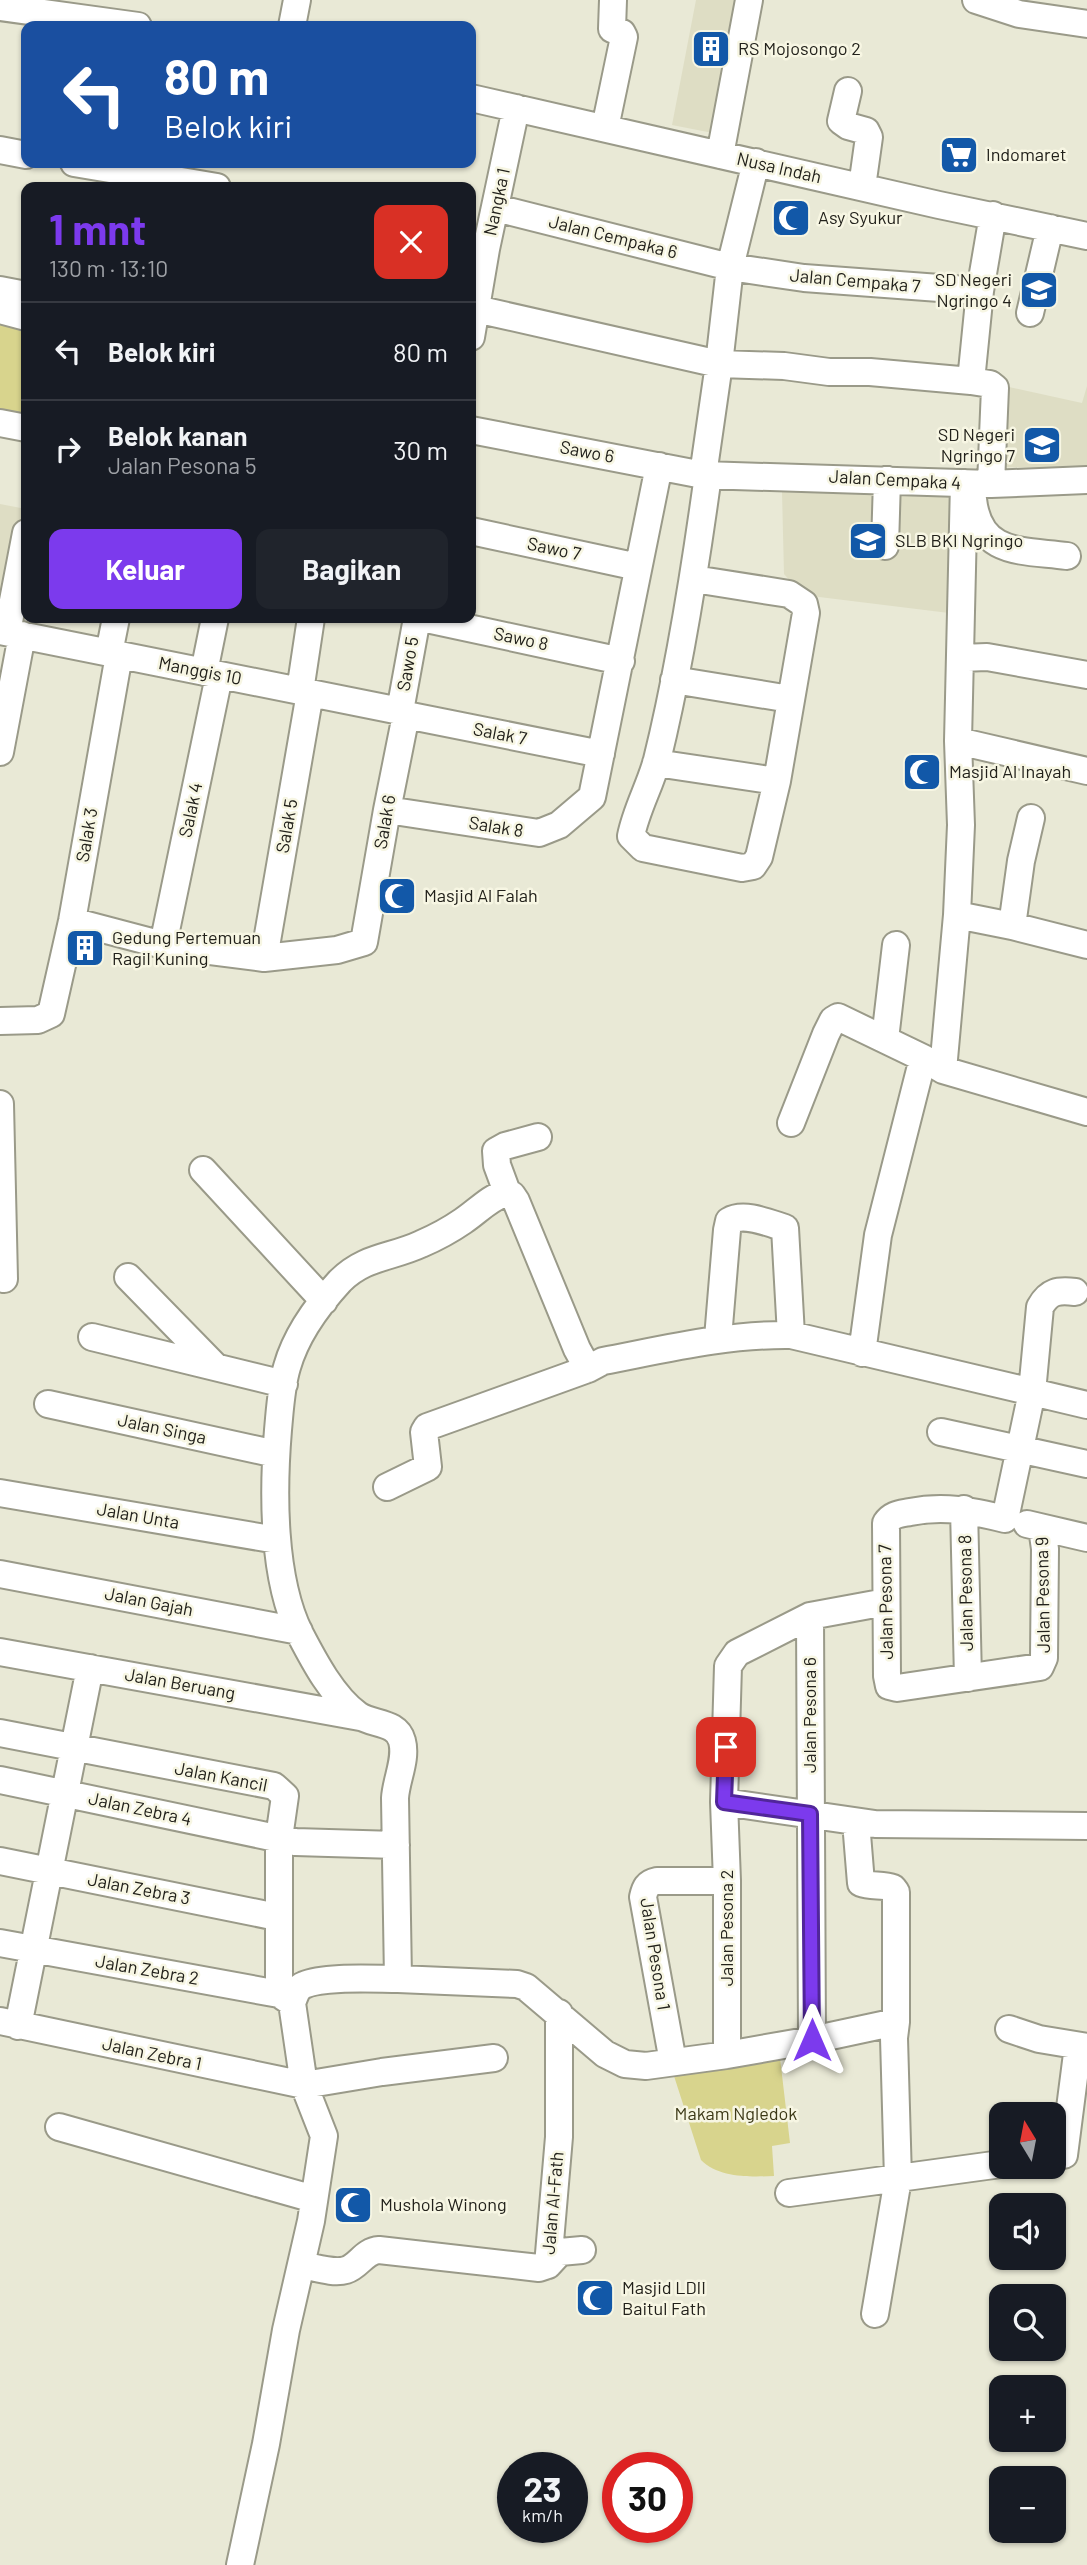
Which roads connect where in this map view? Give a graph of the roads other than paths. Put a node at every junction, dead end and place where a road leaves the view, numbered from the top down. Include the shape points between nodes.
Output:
1 (298, 0) edge
2 (613, 0) edge
3 (750, 0) edge
4 (976, 0) edge
5 (0, 8) edge
6 (1077, 15) edge
7 (100, 21) edge
8 (293, 21) edge
9 (848, 91) dead end
10 (476, 99) edge
11 (516, 108) junction
12 (605, 128) junction
13 (0, 150) edge
14 (21, 154) edge
15 (719, 155) junction
16 (756, 162) junction
17 (104, 168) edge
18 (187, 182) edge
19 (862, 187) junction
20 (496, 208) junction
21 (993, 215) junction
22 (1050, 228) junction
23 (1087, 236) edge
24 (479, 247) edge
25 (730, 267) junction
26 (0, 290) edge
27 (980, 291) junction
28 (21, 294) edge
29 (476, 309) joint
30 (0, 310) edge
31 (1030, 313) dead end
32 (21, 316) edge
33 (719, 364) junction
34 (971, 381) junction
35 (0, 423) edge
36 (21, 427) edge
37 (476, 431) edge
38 (659, 466) junction
39 (705, 475) junction
40 (887, 480) junction
41 (1087, 480) edge
42 (977, 484) junction
43 (476, 532) edge
44 (885, 546) dead end
45 (1068, 556) dead end
46 (21, 564) edge
47 (638, 567) junction
48 (694, 579) junction
49 (116, 623) edge
50 (215, 623) edge
51 (311, 623) edge
52 (418, 623) edge
53 (442, 623) edge
54 (10, 633) edge
55 (114, 654) junction
56 (961, 658) junction
57 (621, 661) junction
58 (211, 674) junction
59 (1087, 675) edge
60 (674, 680) junction
61 (305, 692) junction
62 (790, 699) junction
63 (403, 713) junction
64 (958, 741) junction
65 (0, 752) edge
66 (601, 754) junction
67 (656, 763) junction
68 (1087, 771) edge
69 (777, 781) junction
70 (387, 810) junction
71 (1031, 818) dead end
72 (957, 915) junction
73 (72, 921) junction
74 (1012, 926) junction
75 (163, 945) junction
76 (896, 945) dead end
77 (1087, 945) edge
78 (264, 958) junction
79 (0, 1021) edge
80 (885, 1039) junction
81 (933, 1064) junction
82 (0, 1104) edge
83 (1086, 1105) edge
84 (790, 1123) dead end
85 (538, 1137) dead end
86 (203, 1170) dead end
87 (506, 1192) junction
88 (128, 1277) dead end
89 (4, 1279) dead end
90 (1075, 1292) dead end
91 (324, 1301) junction
92 (792, 1335) junction
93 (92, 1337) dead end
94 (718, 1339) junction
95 (862, 1353) junction
96 (214, 1366) junction
97 (588, 1369) junction
98 (284, 1384) junction
99 (1032, 1392) junction
100 (48, 1404) dead end
101 (1087, 1405) edge
102 (941, 1432) dead end
103 (1020, 1449) junction
104 (276, 1454) junction
105 (1087, 1464) edge
106 (387, 1487) dead end
107 (0, 1493) edge
108 (964, 1509) junction
109 (1005, 1519) junction
110 (1042, 1528) junction
111 (1087, 1538) edge
112 (277, 1540) junction
113 (0, 1574) edge
114 (886, 1602) junction
115 (810, 1616) junction
116 (299, 1631) junction
117 (0, 1652) edge
118 (90, 1668) junction
119 (968, 1678) junction
120 (360, 1717) junction
121 (0, 1733) edge
122 (74, 1748) junction
123 (0, 1780) edge
124 (65, 1793) junction
125 (724, 1802) junction
126 (810, 1814) junction
127 (856, 1822) junction
128 (1087, 1826) edge
129 (279, 1838) junction
130 (396, 1845) junction
131 (0, 1861) edge
132 (49, 1871) junction
133 (727, 1881) junction
134 (277, 1917) junction
135 (0, 1943) edge
136 (34, 1949) junction
137 (398, 1979) junction
138 (286, 1998) junction
139 (559, 2013) junction
140 (896, 2022) junction
141 (9, 2023) edge
142 (1009, 2029) dead end
143 (812, 2040) junction
144 (1082, 2047) edge
145 (727, 2055) junction
146 (494, 2058) dead end
147 (662, 2063) junction
148 (303, 2085) junction
149 (59, 2127) dead end
150 (1068, 2155) edge
151 (989, 2166) edge
152 (898, 2179) junction
153 (789, 2193) dead end
154 (314, 2199) junction
155 (582, 2250) dead end
156 (548, 2265) junction
157 (301, 2266) junction
158 (875, 2314) dead end
159 (240, 2565) edge

1 - 8 street
2 - 12 street via 612,29 624,37
3 - 15 street
4 - 6 street via 1019,13
5 - 7 street
9 - 19 street via 841,121 866,131 869,137
10 - 11 street, Nusa Indah
11 - 12 street, Nusa Indah
11 - 20 street, Nangka 1
12 - 15 street, Nusa Indah
13 - 14 street
15 - 16 street, Nusa Indah
16 - 19 street, Nusa Indah
16 - 25 street
17 - 18 street
19 - 21 street, Nusa Indah
20 - 24 street, Nangka 1
20 - 25 street, Jalan Cempaka 6
21 - 22 street, Nusa Indah
21 - 27 street
22 - 23 street, Nusa Indah
22 - 31 street
24 - 29 street, Nangka 1
25 - 27 street, Jalan Cempaka 7 via 804,278
25 - 33 street
26 - 28 street
27 - 34 street
29 - 33 street
30 - 32 street
33 - 34 street
33 - 39 street
34 - 42 street via 995,388
35 - 36 street
37 - 38 street, Sawo 6
38 - 39 street, Sawo 6
38 - 47 street, Salak 8
39 - 40 street, Jalan Cempaka 4
39 - 48 street
40 - 42 street, Jalan Cempaka 4
40 - 44 street
41 - 42 street, Jalan Cempaka 4
42 - 45 street via 972,498 974,516 984,535 1000,547
42 - 56 street
43 - 47 street, Sawo 7
46 - 54 street
47 - 57 street, Salak 8
48 - 60 street
48 - 62 street via 789,594 804,604 805,631
49 - 55 street, Salak 3
50 - 58 street, Salak 4
51 - 61 street, Salak 5
52 - 63 street, Sawo 5
53 - 57 street, Sawo 8
54 - 55 street, Manggis 10
54 - 65 street
55 - 58 street, Manggis 10
55 - 73 street, Salak 3
56 - 59 street via 987,657
56 - 64 street
57 - 66 street, Salak 8
58 - 61 street, Manggis 10
58 - 75 street, Salak 4
60 - 62 street
60 - 67 street
61 - 63 street, Manggis 10
61 - 78 street, Salak 5
62 - 69 street
63 - 66 street, Salak 7
63 - 70 street, Salak 6
64 - 68 street
64 - 72 street
66 - 70 street, Salak 8 via 592,797 559,825 539,833
67 - 69 street
67 - 69 street via 631,836 643,848 742,868 753,866 759,857
70 - 78 street, Salak 6 via 364,942
71 - 74 street
72 - 74 street
72 - 81 street
73 - 75 street
73 - 79 street, Salak 3 via 51,1014 38,1020
74 - 77 street
75 - 78 street
76 - 80 street
80 - 81 street
80 - 84 street via 844,1019 833,1020
81 - 83 street
81 - 95 street via 878,1235
82 - 89 street
85 - 87 street via 496,1151
86 - 91 street
87 - 91 street via 421,1244 363,1263
87 - 97 street via 516,1201
88 - 96 street
90 - 99 street via 1055,1291 1040,1307
91 - 98 street via 299,1338
92 - 94 street
92 - 94 street via 785,1228 737,1217 729,1221 727,1230
92 - 95 street
93 - 96 street
94 - 97 street via 603,1361
95 - 99 street
96 - 98 street
97 - 106 street via 427,1427 428,1467
98 - 104 street
99 - 101 street
99 - 103 street
100 - 104 street, Jalan Singa
102 - 103 street
103 - 105 street
103 - 109 street
104 - 112 street
107 - 112 street, Jalan Unta
108 - 109 street
108 - 114 street, Jalan Pesona 7 via 924,1509 889,1518 885,1531
108 - 119 street, Jalan Pesona 8
109 - 110 street
110 - 111 street
110 - 119 street, Jalan Pesona 9 via 1043,1663 1036,1669
112 - 116 street
113 - 116 street, Jalan Gajah
114 - 115 street
114 - 119 street, Jalan Pesona 7 via 889,1686
115 - 125 street, Jalan Pesona 2 via 737,1653 728,1666
115 - 126 street, Jalan Pesona 6
116 - 120 street via 330,1683
117 - 118 street, Jalan Beruang
118 - 120 street, Jalan Beruang
118 - 122 street
120 - 130 street, Jalan Beruang via 393,1728 402,1738 395,1798
121 - 122 street, Jalan Kancil
122 - 124 street
122 - 129 street, Jalan Kancil via 274,1786 285,1796
123 - 124 street, Jalan Zebra 4
124 - 129 street, Jalan Zebra 4
124 - 132 street
125 - 126 street
125 - 133 street, Jalan Pesona 2
126 - 127 street
126 - 143 street, Jalan Pesona 6
127 - 128 street
127 - 140 street via 861,1883 888,1886 895,1892
129 - 130 street, Jalan Zebra 4 via 314,1844
129 - 134 street, Jalan Kancil
130 - 137 street
131 - 132 street, Jalan Zebra 3
132 - 134 street, Jalan Zebra 3
132 - 136 street
133 - 145 street, Jalan Pesona 2
133 - 147 street, Jalan Pesona 1 via 657,1881 645,1889
134 - 138 street, Jalan Kancil
135 - 136 street, Jalan Zebra 2
136 - 138 street, Jalan Zebra 2
136 - 141 street
137 - 138 street via 320,1981 302,1985
137 - 139 street via 517,1984
138 - 148 street, Jalan Kancil
139 - 147 street via 605,2054 625,2064
139 - 156 street, Jalan Al-Fath via 559,2137
140 - 143 street
140 - 152 street
141 - 148 street, Jalan Zebra 1
142 - 144 street
143 - 145 street
144 - 150 street
145 - 147 street
146 - 148 street
148 - 154 street, Jalan Kancil via 324,2136
149 - 154 street
151 - 152 street
152 - 153 street
152 - 158 street
154 - 157 street, Jalan Kancil
155 - 156 street via 560,2252
156 - 157 street, Jalan Al-Fath via 539,2268 379,2250 368,2252 348,2270
157 - 159 street, Jalan Kancil

